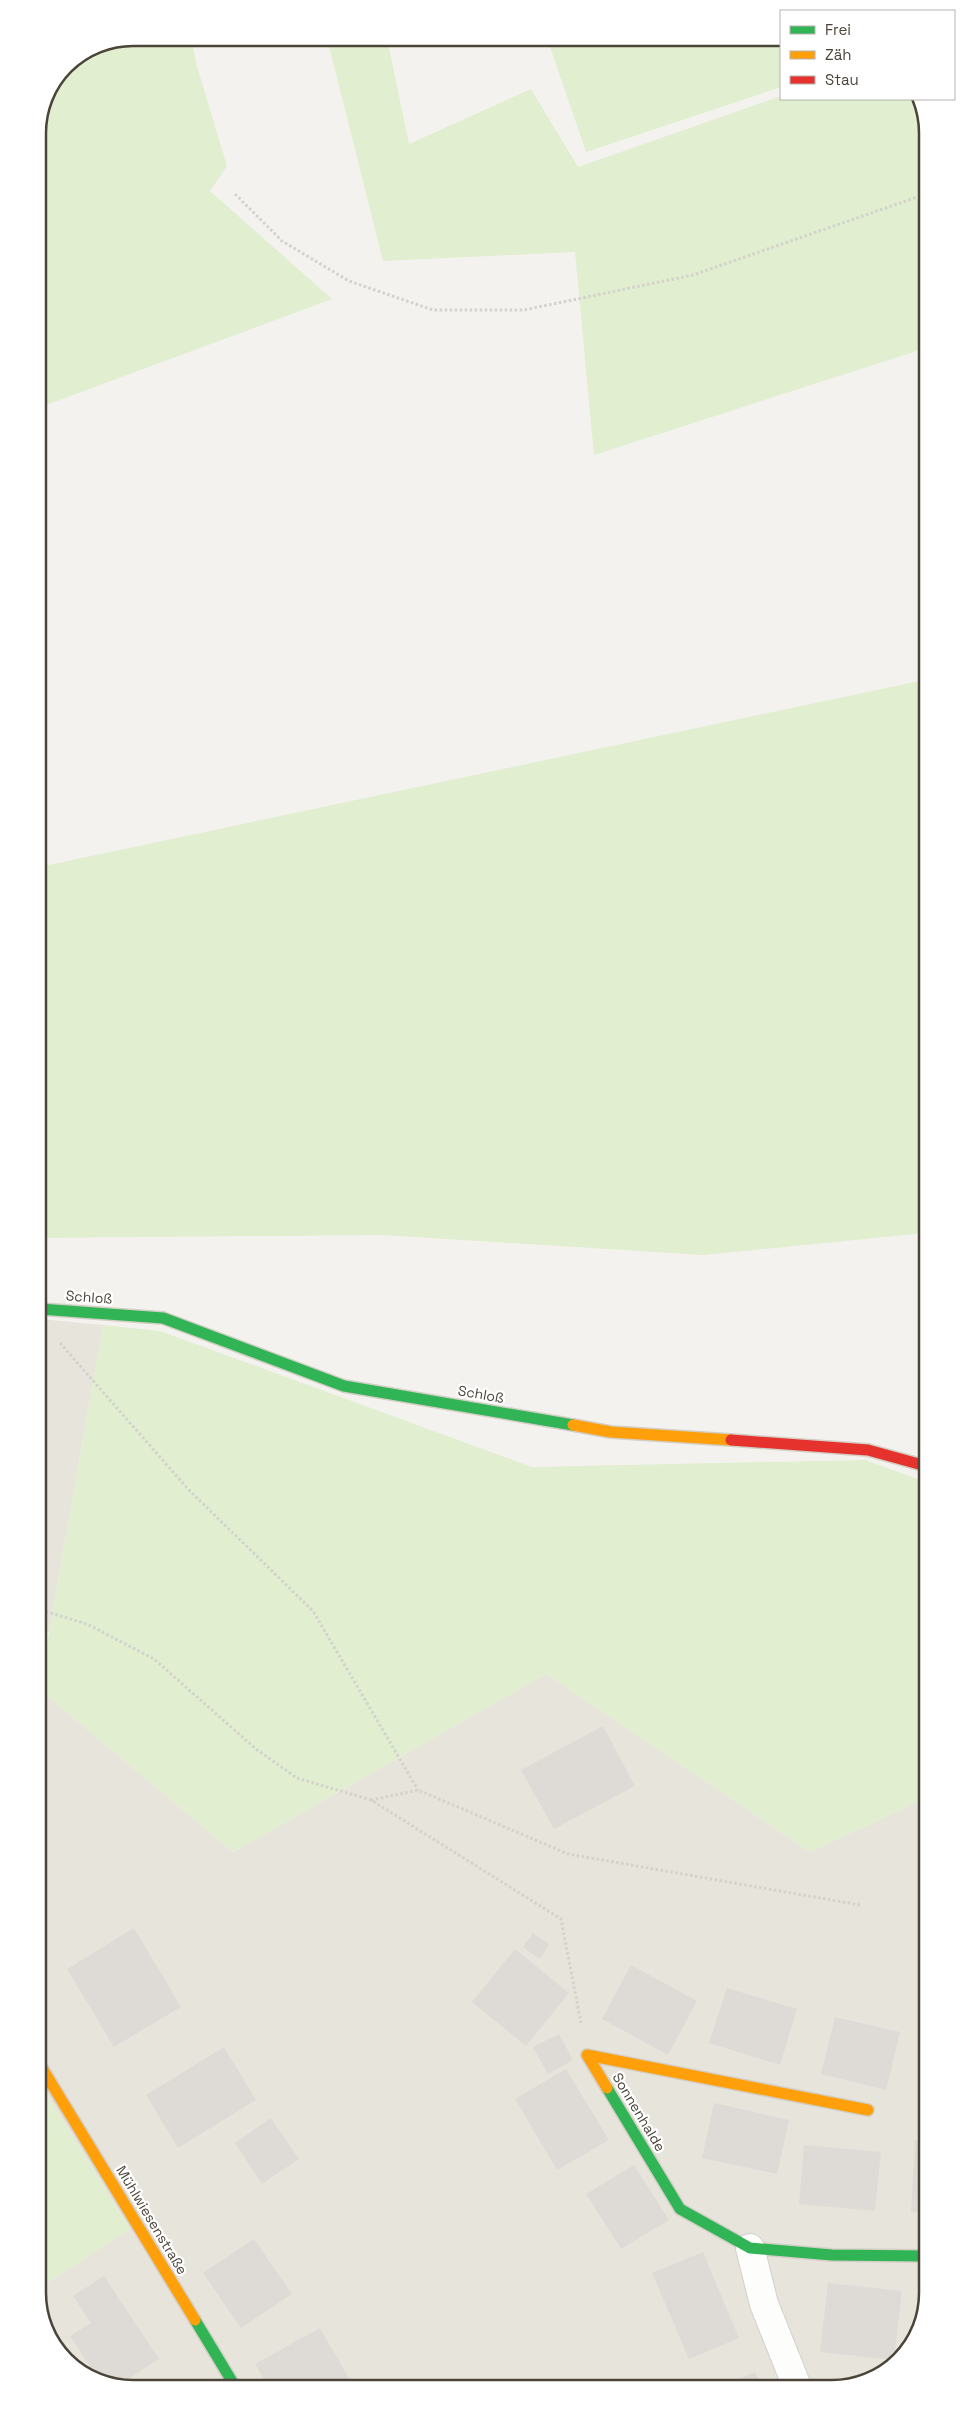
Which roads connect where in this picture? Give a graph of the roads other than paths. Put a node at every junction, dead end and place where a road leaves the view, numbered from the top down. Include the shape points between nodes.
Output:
1 (46, 1309) edge
2 (919, 1464) edge
3 (46, 2075) edge
4 (868, 2110) dead end
5 (750, 2248) junction
6 (919, 2256) edge
7 (231, 2380) edge
8 (794, 2380) edge

1 - 2 street, Schloß via 163,1318 354,1387 611,1432 868,1450
3 - 7 street, Mühlwiesenstraße
4 - 5 street, Sonnenhalde via 587,2055 680,2209
5 - 6 street, Sonnenhalde via 832,2255
5 - 8 street via 764,2304

